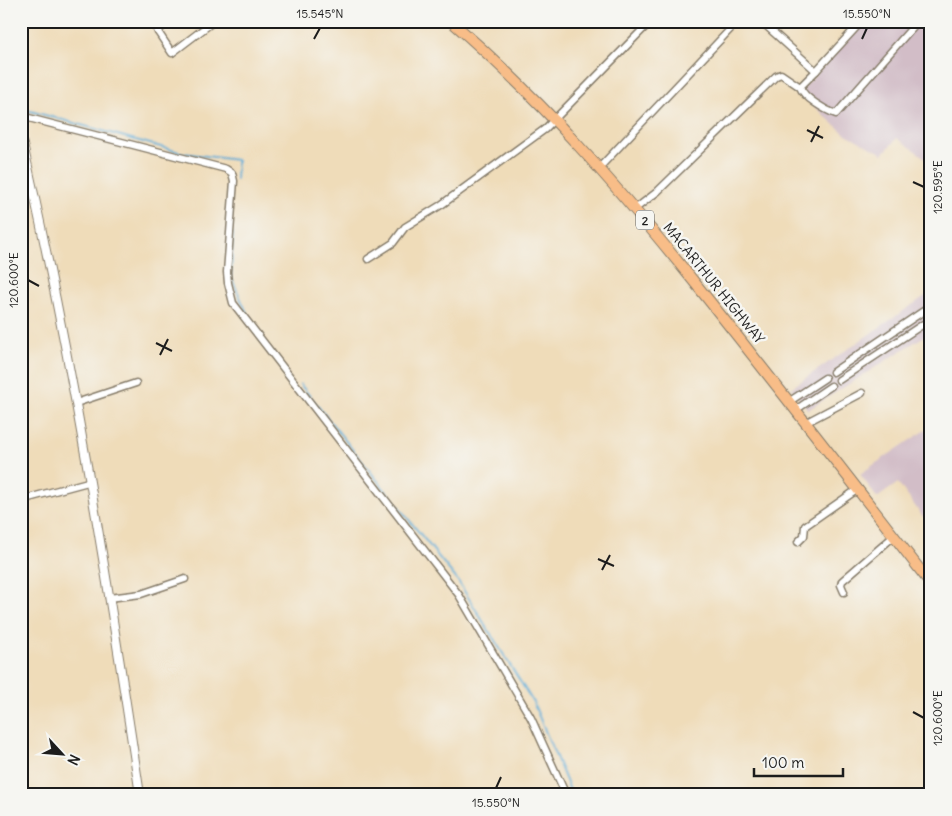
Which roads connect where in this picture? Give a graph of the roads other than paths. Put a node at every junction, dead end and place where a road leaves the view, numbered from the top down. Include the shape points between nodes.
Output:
1 (153, 21) edge
2 (167, 21) edge
3 (214, 21) edge
4 (451, 21) edge
5 (651, 21) edge
6 (738, 21) edge
7 (761, 21) edge
8 (862, 21) edge
9 (918, 21) edge
10 (158, 32) junction
11 (816, 71) junction
12 (800, 87) junction
13 (21, 116) edge
14 (555, 119) junction
15 (21, 136) edge
16 (600, 167) junction
17 (635, 209) junction
18 (368, 259) dead end
19 (930, 308) edge
20 (931, 319) edge
21 (883, 338) junction
22 (890, 346) junction
23 (833, 372) dead end
24 (825, 378) dead end
25 (839, 380) dead end
26 (136, 383) dead end
27 (830, 386) dead end
28 (862, 393) dead end
29 (76, 403) junction
30 (793, 405) junction
31 (807, 422) junction
32 (88, 482) junction
33 (858, 488) junction
34 (21, 500) edge
35 (894, 536) junction
36 (798, 542) dead end
37 (185, 580) dead end
38 (931, 584) edge
39 (844, 592) dead end
40 (110, 598) junction
41 (140, 795) edge
42 (566, 795) edge

1 - 10 street
2 - 10 street
3 - 10 street via 174,53 170,52
4 - 14 highway, MACARTHUR HIGHWAY / 2
5 - 14 street
6 - 16 street
7 - 11 street
8 - 11 street
9 - 12 street via 836,114 802,92
11 - 12 street
12 - 17 street via 781,74 776,76 657,192
13 - 42 street via 232,173 227,272 234,303 459,595 531,718
14 - 16 highway, MACARTHUR HIGHWAY / 2
14 - 18 street via 480,177 405,228 394,243
15 - 29 street
16 - 17 highway, MACARTHUR HIGHWAY / 2
17 - 30 highway, MACARTHUR HIGHWAY / 2
19 - 21 street
20 - 22 street
21 - 22 street
21 - 23 street
22 - 25 street
24 - 30 street
26 - 29 street
27 - 30 street
28 - 31 street
29 - 32 street
30 - 31 highway, MACARTHUR HIGHWAY / 2
31 - 33 highway, MACARTHUR HIGHWAY / 2
32 - 34 street
32 - 40 street
33 - 35 highway, MACARTHUR HIGHWAY / 2
33 - 36 street via 805,526 804,536
35 - 38 highway, MACARTHUR HIGHWAY / 2
35 - 39 street via 842,582
37 - 40 street via 141,594
40 - 41 street

